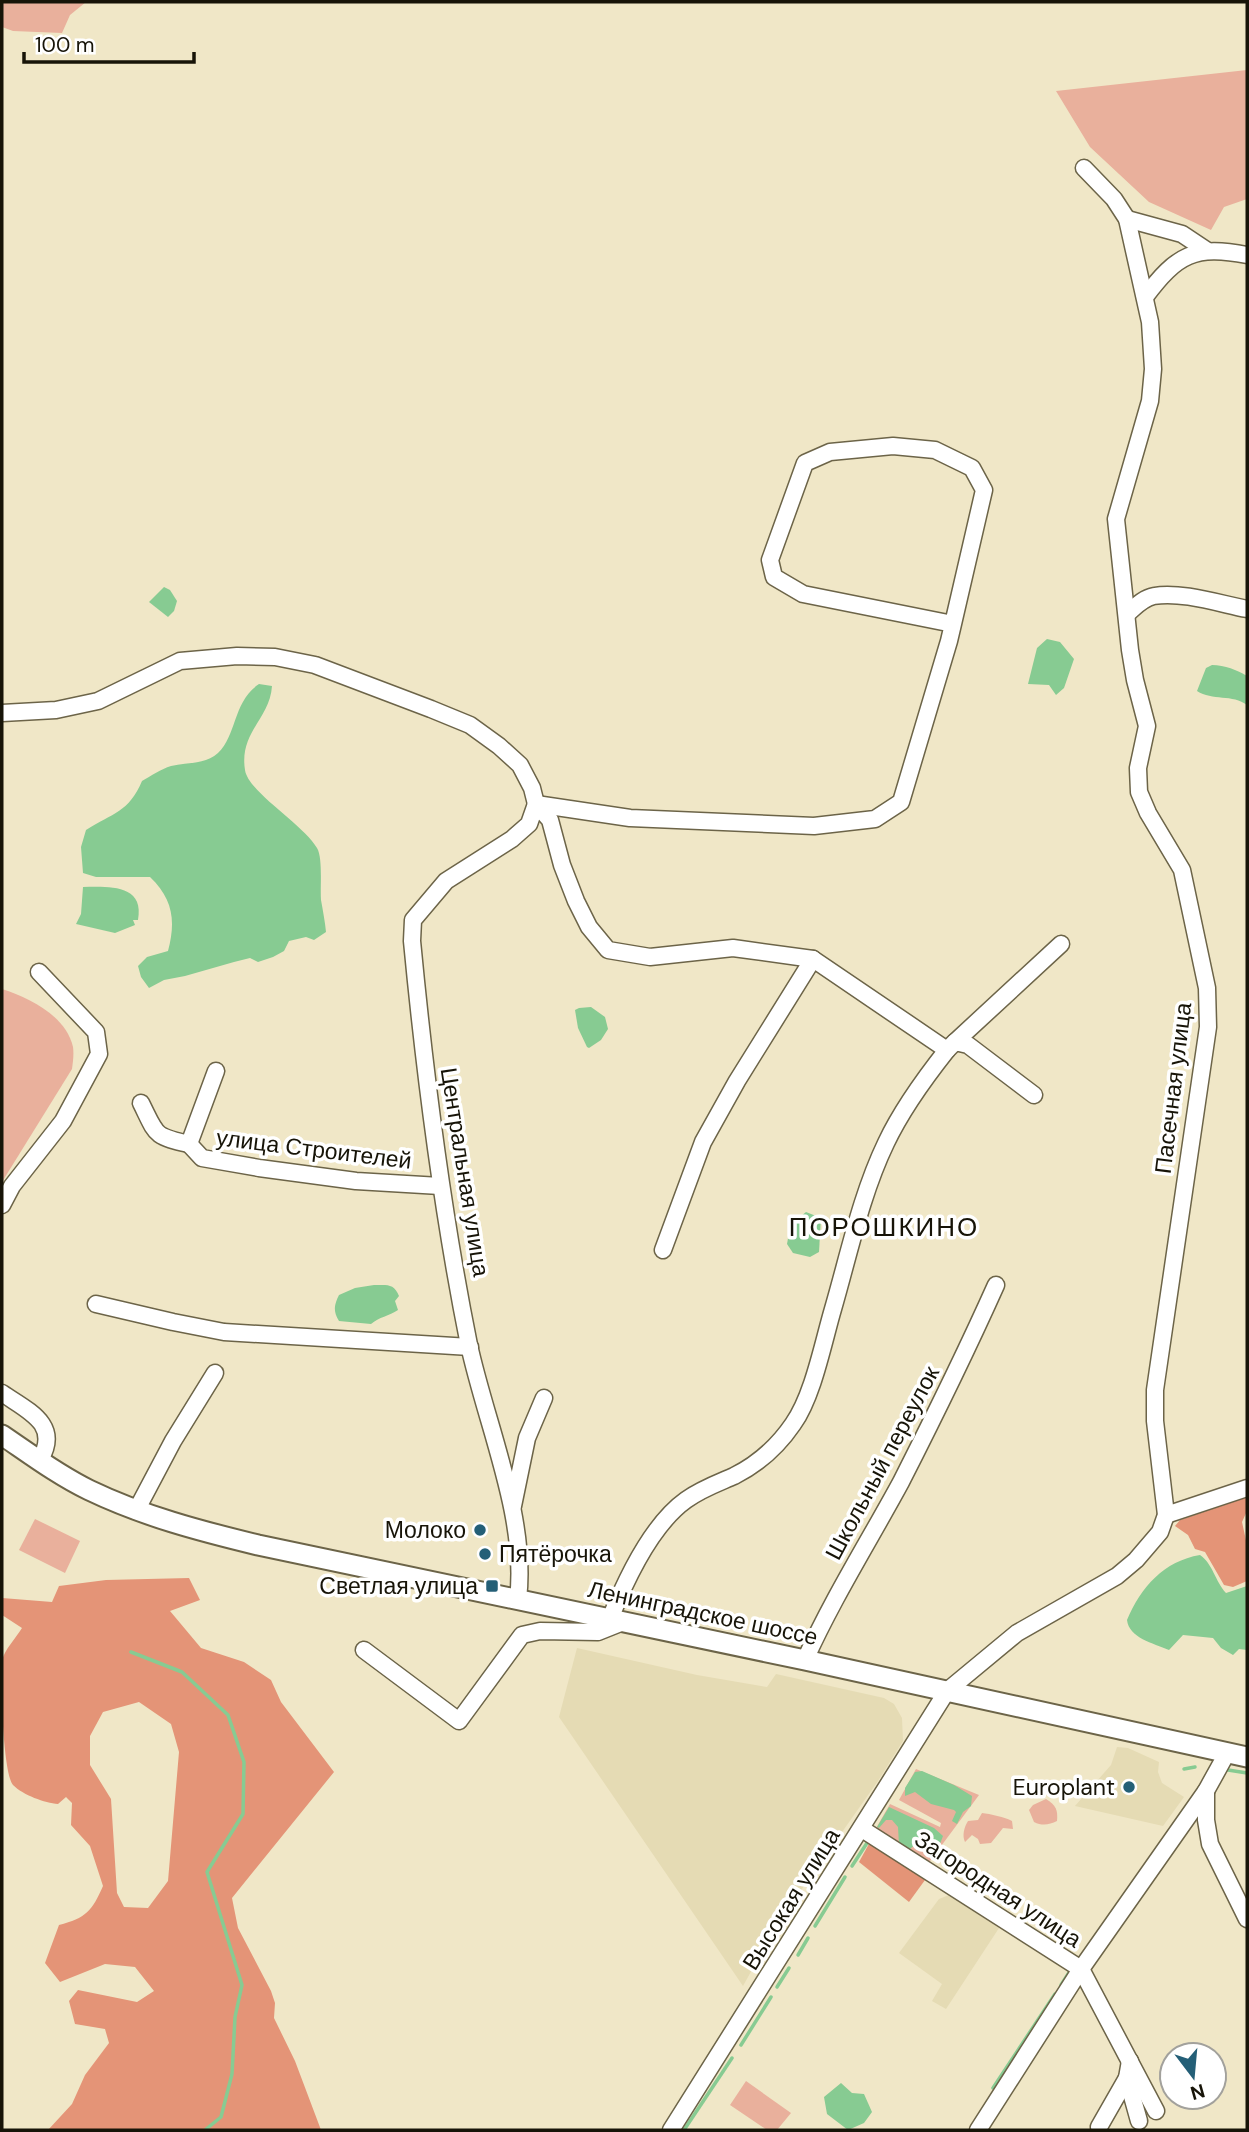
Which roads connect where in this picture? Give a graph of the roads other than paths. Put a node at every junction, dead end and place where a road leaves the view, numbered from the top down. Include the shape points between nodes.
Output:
1 (1084, 168) dead end
2 (1127, 219) junction
3 (1206, 250) junction
4 (1247, 255) edge
5 (1145, 297) junction
6 (1247, 609) edge
7 (1127, 614) junction
8 (953, 624) junction
9 (2, 713) edge
10 (536, 804) junction
11 (1060, 944) dead end
12 (813, 959) junction
13 (38, 972) dead end
14 (951, 1046) junction
15 (216, 1071) dead end
16 (1034, 1095) dead end
17 (141, 1103) dead end
18 (189, 1144) junction
19 (440, 1186) junction
20 (2, 1205) edge
21 (663, 1250) dead end
22 (996, 1285) dead end
23 (96, 1304) dead end
24 (470, 1347) junction
25 (215, 1373) dead end
26 (2, 1394) edge
27 (544, 1398) dead end
28 (2, 1435) edge
29 (40, 1460) junction
30 (1247, 1489) edge
31 (136, 1511) junction
32 (512, 1512) junction
33 (1166, 1515) junction
34 (518, 1598) junction
35 (617, 1620) junction
36 (364, 1650) dead end
37 (805, 1660) junction
38 (947, 1691) junction
39 (1227, 1753) junction
40 (1247, 1757) edge
41 (1206, 1791) junction
42 (862, 1829) junction
43 (1247, 1919) edge
44 (1081, 1969) junction
45 (1130, 2061) junction
46 (1128, 2078) junction
47 (1156, 2111) dead end
48 (1139, 2121) dead end
49 (1099, 2127) dead end
50 (671, 2130) edge
51 (978, 2130) edge

1 - 2 street, Пасечная улица
2 - 3 street via 1182,234
2 - 5 street, Пасечная улица
3 - 4 street
3 - 5 street via 1172,266
5 - 7 street, Пасечная улица via 1153,369 1150,401 1116,519
6 - 7 street via 1154,596
7 - 33 street, Пасечная улица via 1135,680 1147,726 1138,768 1139,793 1182,870 1208,1007 1155,1390
8 - 8 street via 803,594 774,577 771,560 805,463 830,452 893,446 935,450 972,468 984,491
8 - 10 street via 901,802 875,819 814,826 630,818
9 - 10 street via 56,710 98,701 180,661 275,657 315,665 470,725 520,765
10 - 12 street via 550,820 576,901 608,950 650,957 733,948
10 - 19 street, Центральная улица via 529,824 446,881 413,920
11 - 14 street
12 - 14 street
12 - 21 street via 703,1142
13 - 20 street via 96,1032 99,1054 63,1121
14 - 16 street via 968,1045
14 - 35 street via 916,1090 886,1143 865,1197 799,1415 761,1459 687,1499 669,1514 620,1595
15 - 18 street
17 - 18 street, улица Строителей via 162,1138
18 - 19 street, улица Строителей via 202,1158 259,1168
19 - 24 street, Центральная улица
22 - 37 street, Школьный переулок via 906,1471
23 - 24 street via 224,1332
24 - 32 street, Центральная улица
25 - 31 street
26 - 29 street via 44,1427 47,1448
27 - 32 street via 527,1438
28 - 29 main road, Ленинградское шоссе
29 - 31 main road, Ленинградское шоссе via 86,1489
30 - 33 street
31 - 34 main road, Ленинградское шоссе via 258,1545
32 - 34 street, Центральная улица via 521,1575
33 - 38 street via 1160,1532 1117,1576 1017,1633
34 - 35 main road, Ленинградское шоссе
35 - 36 street via 598,1632 540,1631 522,1636 458,1721
35 - 37 main road, Ленинградское шоссе
37 - 38 main road, Ленинградское шоссе
38 - 39 main road, Ленинградское шоссе
38 - 42 street, Высокая улица
39 - 40 main road, Ленинградское шоссе
39 - 41 street
41 - 43 street via 1210,1844
41 - 44 street
42 - 44 street, Загородная улица
42 - 50 street, Высокая улица
44 - 45 street, Загородная улица
44 - 51 street
45 - 46 street
45 - 47 street, Загородная улица
46 - 48 street
46 - 49 street

